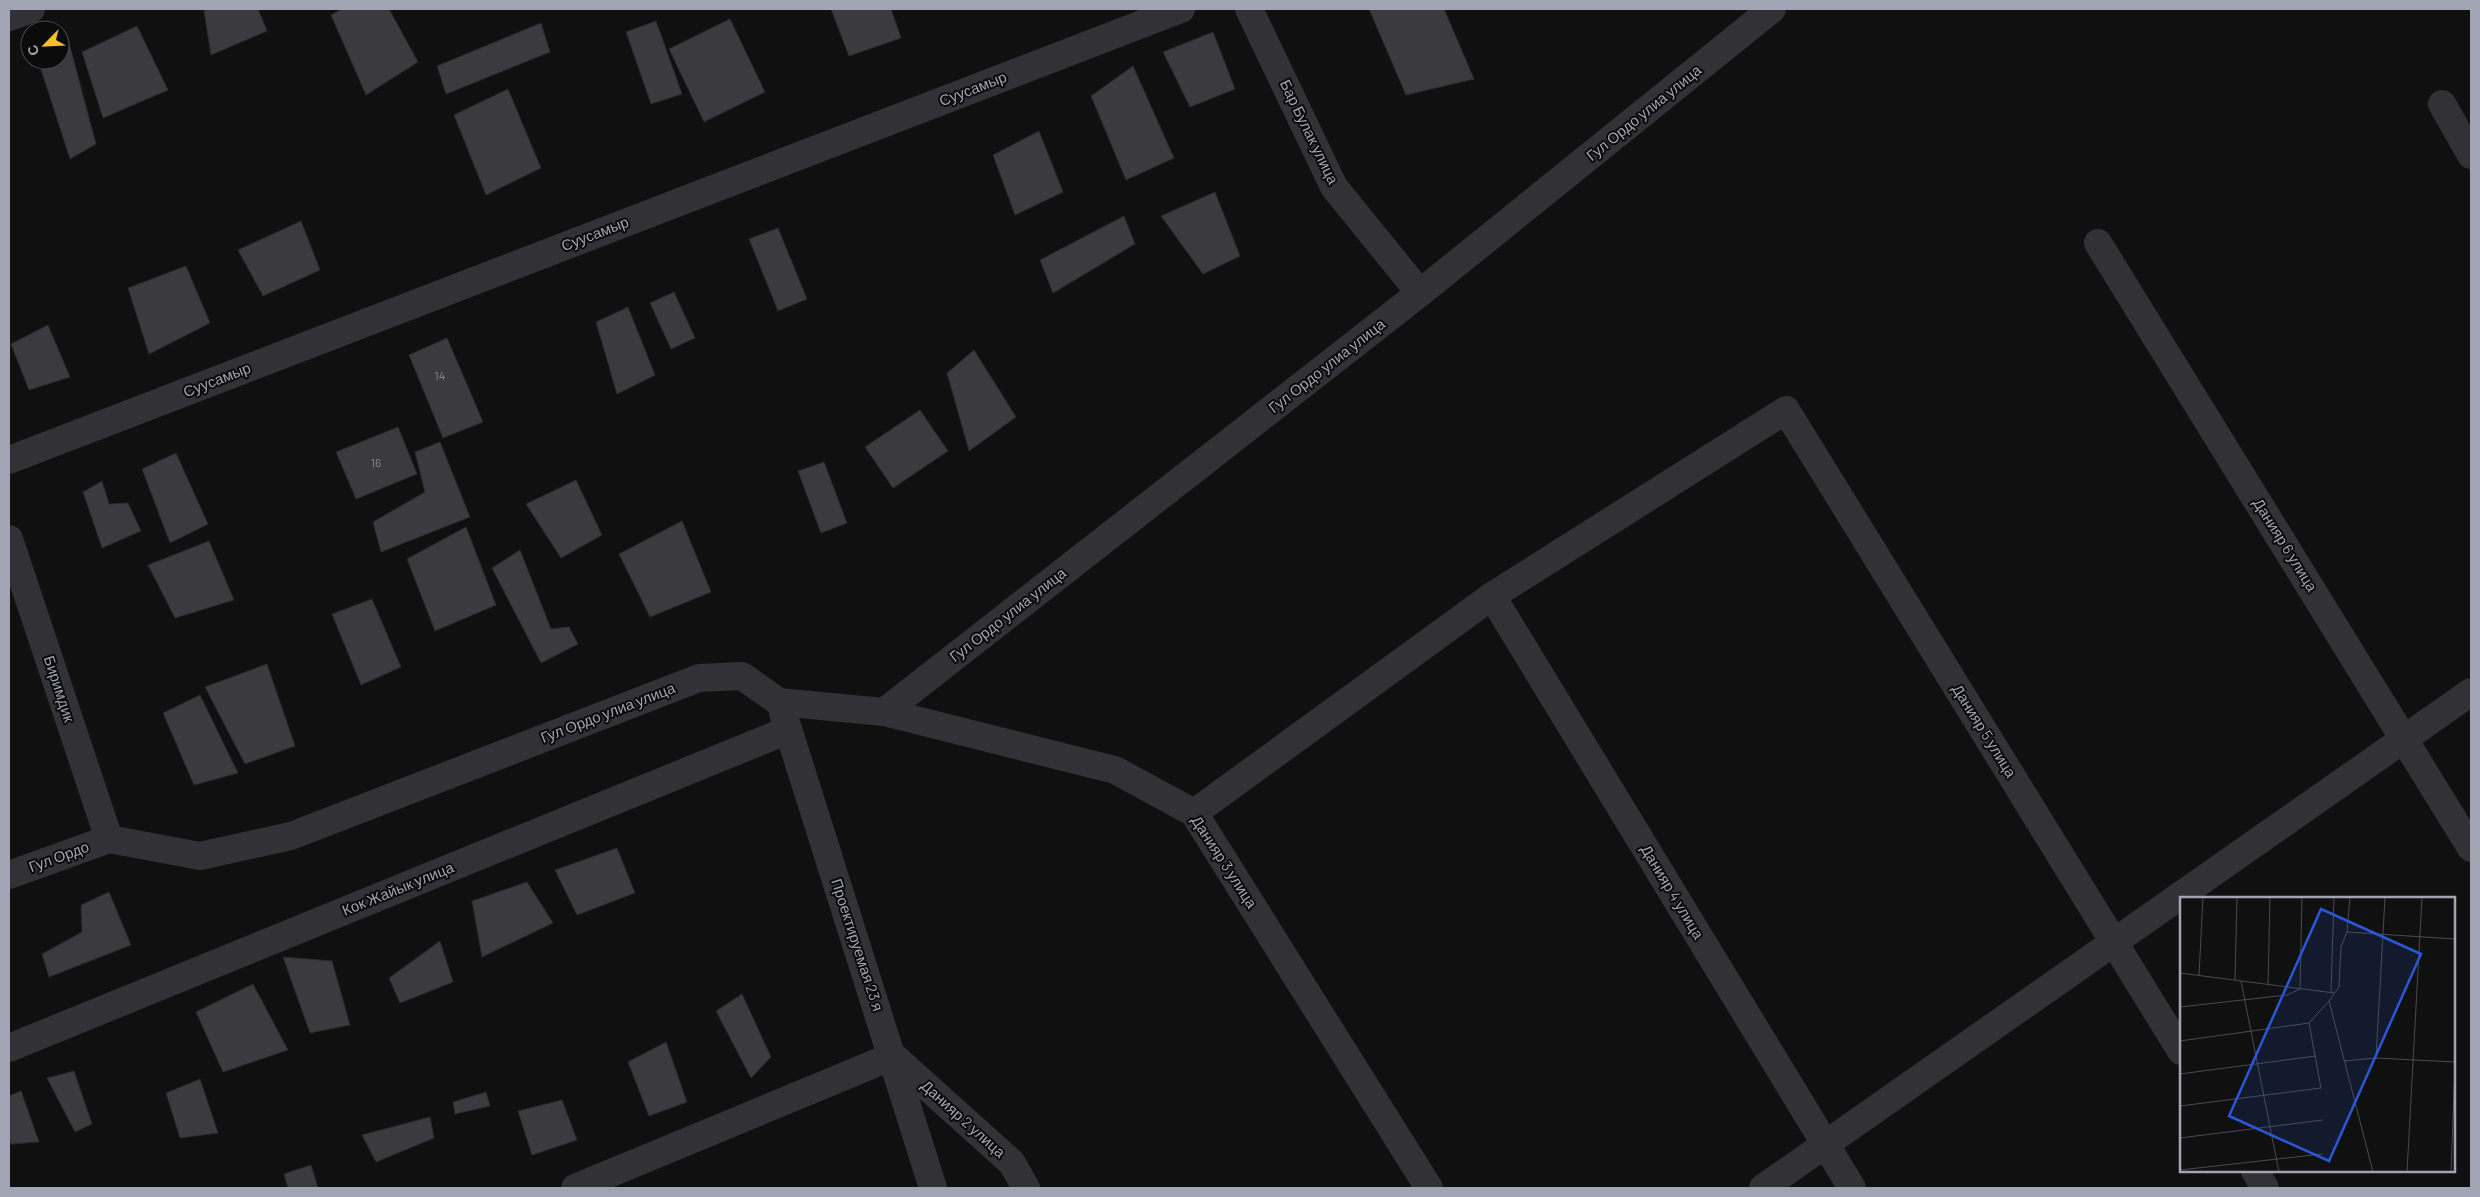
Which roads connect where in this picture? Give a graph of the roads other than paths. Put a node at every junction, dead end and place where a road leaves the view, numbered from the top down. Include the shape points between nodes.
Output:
1 (31, 9) edge
2 (1181, 9) edge
3 (1249, 9) edge
4 (1772, 9) edge
5 (9, 18) edge
6 (2442, 104) dead end
7 (2471, 155) edge
8 (2098, 243) dead end
9 (1420, 293) junction
10 (9, 460) edge
11 (9, 539) edge
12 (1492, 596) junction
13 (2471, 692) edge
14 (779, 702) junction
15 (884, 712) junction
16 (788, 730) junction
17 (2405, 738) junction
18 (1194, 813) junction
19 (109, 839) junction
20 (2471, 848) edge
21 (9, 875) edge
22 (2114, 942) junction
23 (9, 1048) edge
24 (2180, 1049) edge
25 (893, 1056) junction
26 (1825, 1144) junction
27 (2256, 1172) edge
28 (574, 1188) edge
29 (933, 1188) edge
30 (1026, 1188) edge
31 (1429, 1188) edge
32 (1762, 1188) edge
33 (1852, 1188) edge
34 (2265, 1188) edge

1 - 5 street
2 - 10 street, Суусамыр
3 - 9 street, Бар Булак улица via 1334,187
4 - 9 street, Гул Ордо улиа улица
6 - 7 street
8 - 17 street, Данияр 6 улица
9 - 15 street, Гул Ордо улиа улица
11 - 19 street, Биримдик
12 - 18 street
12 - 22 street, Данияр 5 улица via 1786,410
12 - 26 street, Данияр 4 улица
13 - 17 street
14 - 15 street, Гул Ордо улиа улица
14 - 16 street, Проектируемая 23 я
14 - 19 street, Гул Ордо улиа улица via 742,676 699,678 291,836 200,856
15 - 18 street, Данияр 3 улица via 1115,770
16 - 23 street, Кок Жайык улица
16 - 25 street, Проектируемая 23 я
17 - 20 street, Данияр 6 улица
17 - 22 street
18 - 31 street, Данияр 3 улица
19 - 21 street, Гул Ордо
22 - 24 street, Данияр 5 улица
22 - 26 street
25 - 28 street
25 - 29 street, Проектируемая 23 я
25 - 30 street, Данияр 2 улица via 1012,1163
26 - 32 street
26 - 33 street, Данияр 4 улица
27 - 34 street

